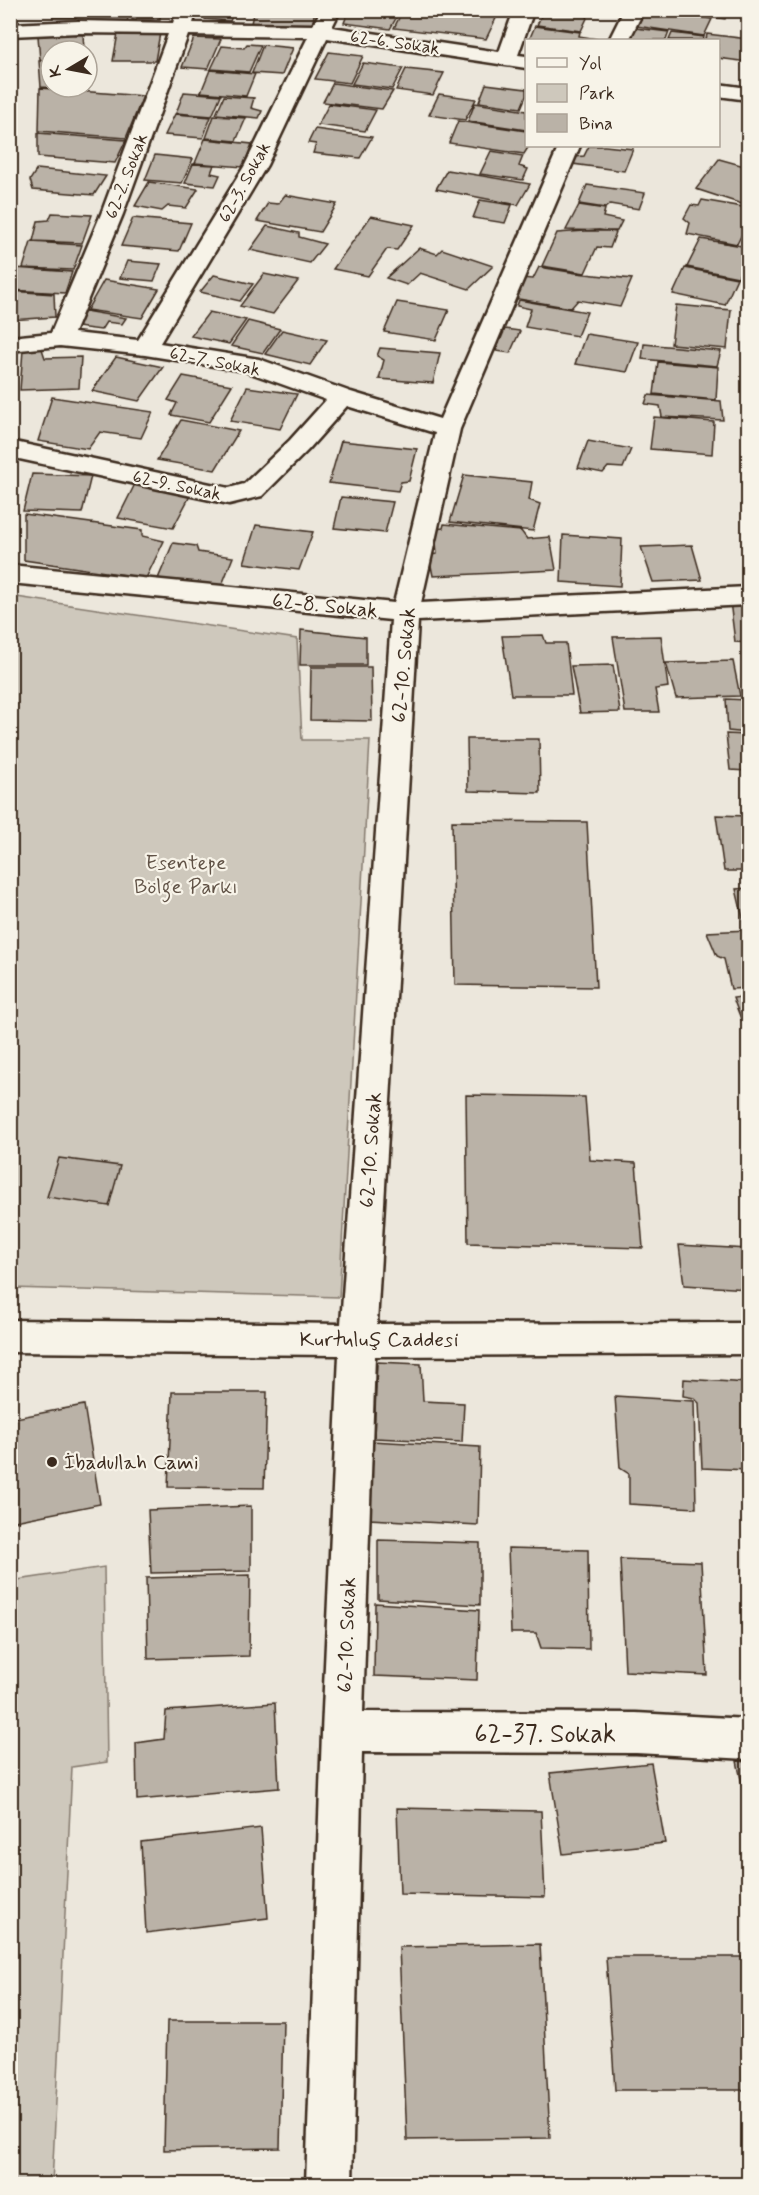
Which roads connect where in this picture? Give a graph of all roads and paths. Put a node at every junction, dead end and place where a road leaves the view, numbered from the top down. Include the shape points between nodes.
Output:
1 (331, 10) edge
2 (524, 10) edge
3 (634, 10) edge
4 (184, 20) edge
5 (10, 30) edge
6 (321, 31) junction
7 (620, 39) edge
8 (517, 60) edge
9 (720, 90) edge
10 (748, 93) edge
11 (570, 147) edge
12 (60, 339) junction
13 (10, 344) edge
14 (145, 348) junction
15 (342, 398) junction
16 (448, 429) junction
17 (10, 449) edge
18 (10, 574) edge
19 (748, 596) edge
20 (405, 613) junction
21 (10, 1336) edge
22 (748, 1339) edge
23 (358, 1340) junction
24 (342, 1732) junction
25 (748, 1739) edge
26 (329, 2184) edge

1 - 6 street, 62-3. Sokak
2 - 8 street
3 - 7 street
4 - 5 street, 62-6. Sokak
4 - 6 street, 62-6. Sokak
4 - 12 street, 62-2. Sokak via 112,214
6 - 8 street, 62-6. Sokak
6 - 14 street, 62-3. Sokak via 256,165
9 - 10 street
11 - 16 street, 62-10. Sokak
12 - 13 street, 62-7. Sokak
12 - 14 street, 62-7. Sokak
14 - 15 street, 62-7. Sokak via 250,364
15 - 16 street, 62-7. Sokak
15 - 17 street, 62-9. Sokak via 253,490 229,496
16 - 20 street, 62-10. Sokak
18 - 20 street, 62-8. Sokak
19 - 20 street, 62-8. Sokak
20 - 23 street, 62-10. Sokak
21 - 23 street, Kurtuluş Caddesi
22 - 23 street, Kurtuluş Caddesi
23 - 24 street, 62-10. Sokak
24 - 25 street, 62-37. Sokak via 636,1733
24 - 26 street, 62-10. Sokak

